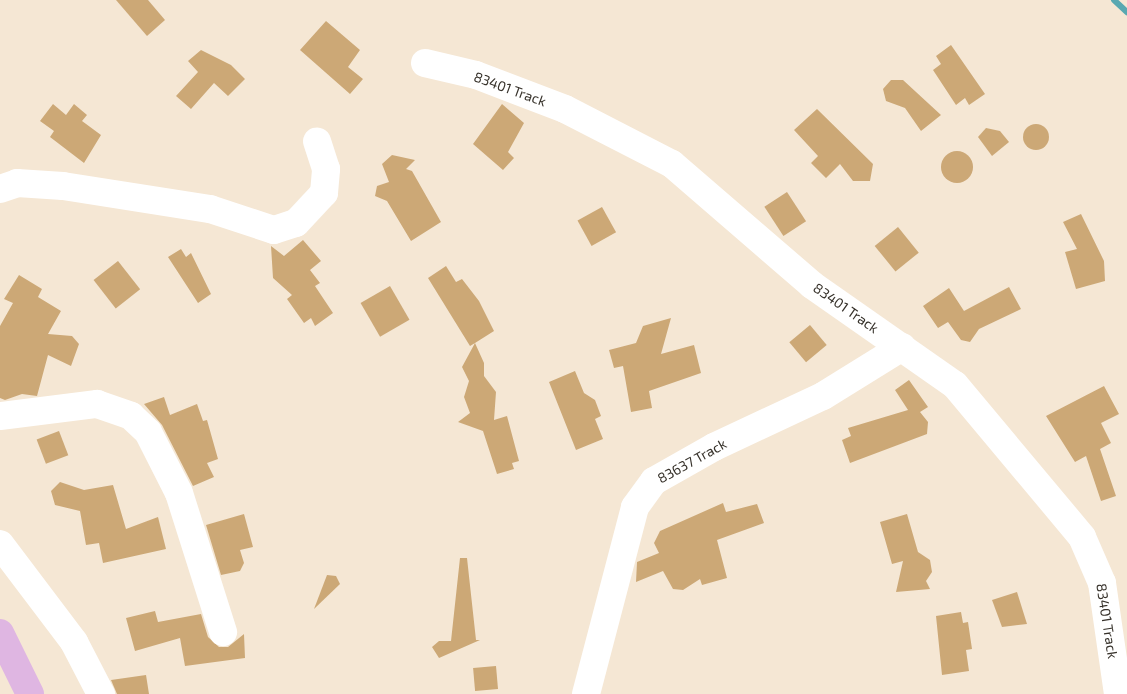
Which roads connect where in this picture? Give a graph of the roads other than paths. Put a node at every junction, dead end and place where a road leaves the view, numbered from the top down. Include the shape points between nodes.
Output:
1 (425, 63) dead end
2 (317, 141) dead end
3 (0, 189) edge
4 (902, 347) junction
5 (0, 416) edge
6 (0, 544) edge
7 (223, 632) dead end
8 (0, 633) edge
9 (1120, 648) edge
10 (30, 694) edge
11 (101, 694) edge
12 (586, 694) edge
13 (1118, 694) edge

1 - 4 street, 83401 Track via 476,75 565,109 672,164 812,284
2 - 3 street via 326,169 324,193 296,223 274,230 210,209 63,186 17,183
4 - 9 street, 83401 Track via 955,385 1082,537 1102,583
4 - 12 street, 83637 Track via 823,396 714,447 654,481 635,507
5 - 7 street via 97,404 137,422 152,440 179,493
6 - 11 street via 74,642
8 - 10 main road
9 - 13 street, 83401 Track

